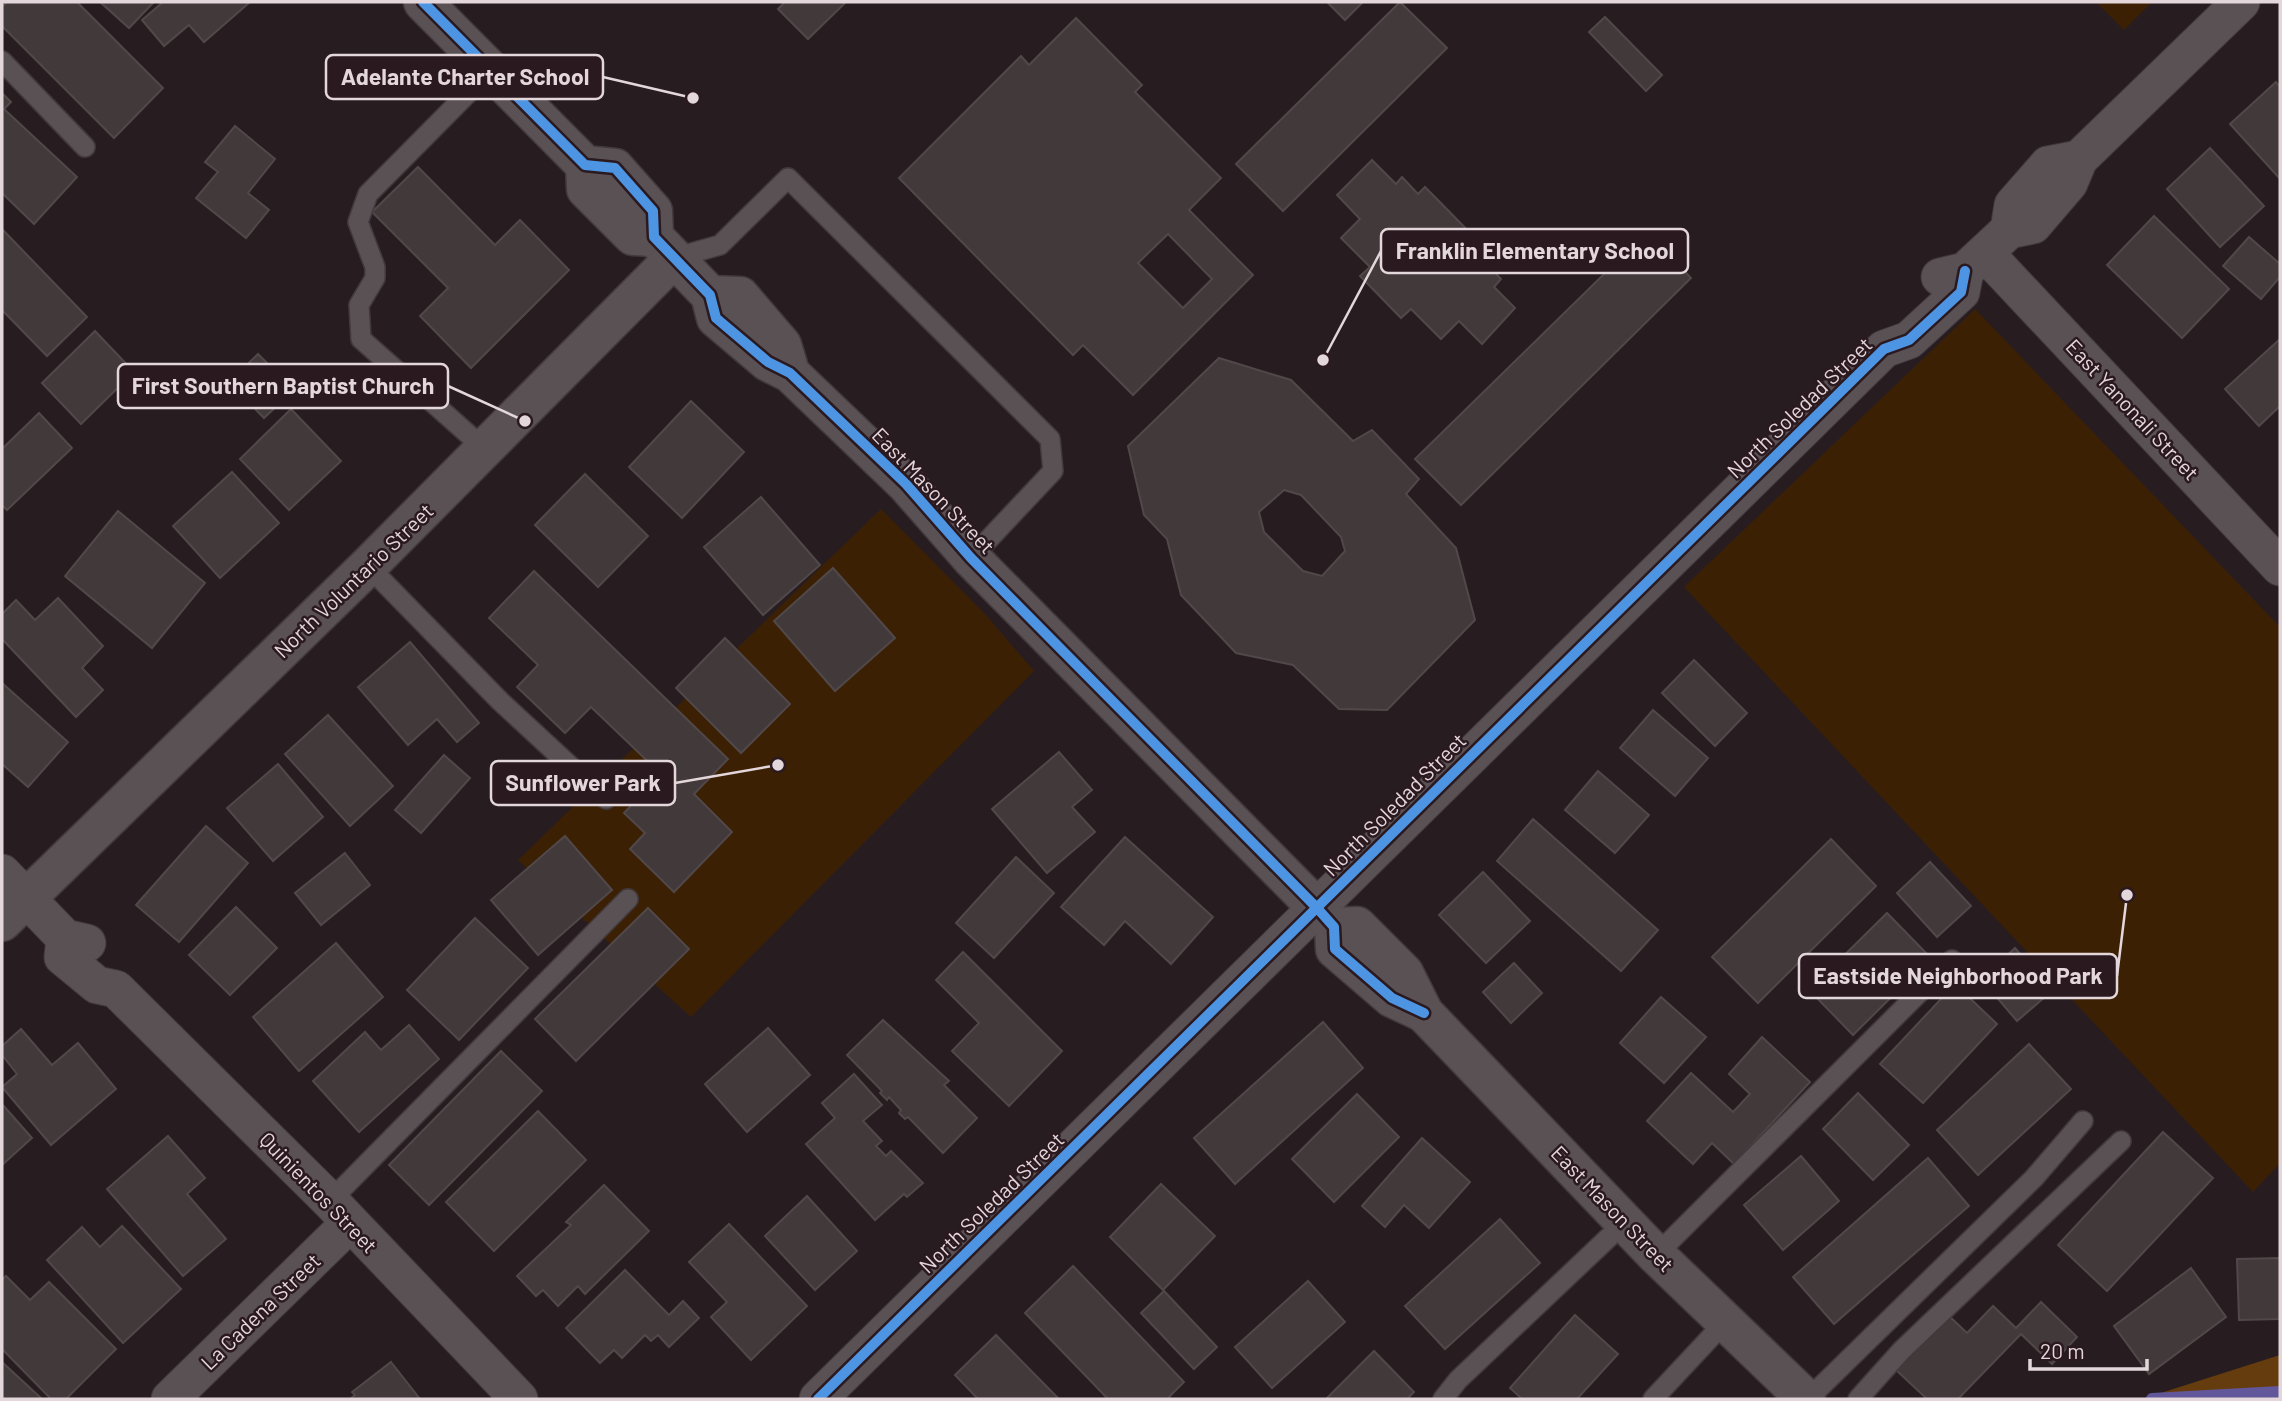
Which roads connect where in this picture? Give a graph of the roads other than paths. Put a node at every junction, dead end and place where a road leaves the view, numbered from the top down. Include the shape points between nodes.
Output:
1 (423, 2) edge
2 (2241, 2) edge
3 (2, 61) edge
4 (491, 70) junction
5 (85, 147) dead end
6 (664, 247) junction
7 (1986, 251) junction
8 (486, 450) junction
9 (971, 558) junction
10 (2279, 562) edge
11 (369, 566) junction
12 (606, 799) dead end
13 (11, 897) edge
14 (628, 899) dead end
15 (1326, 918) junction
16 (1952, 960) dead end
17 (2083, 1121) dead end
18 (2121, 1141) dead end
19 (340, 1212) junction
20 (1625, 1222) junction
21 (1657, 1255) junction
22 (1726, 1321) junction
23 (170, 1399) edge
24 (519, 1399) edge
25 (818, 1399) edge
26 (1443, 1399) edge
27 (1653, 1399) edge
28 (1807, 1399) edge
29 (1858, 1399) edge

1 - 4 street, East Mason Street
2 - 7 street via 2079,159 2048,165 2013,205
3 - 5 lane
4 - 6 street, East Mason Street via 585,165 586,189 633,236
4 - 8 lane via 368,194 358,222 375,267 375,278 359,305 362,339
6 - 8 street, North Voluntario Street
6 - 9 street, East Mason Street via 709,295 716,318 768,362 790,373 906,484
6 - 9 lane via 720,245 788,178 1050,439 1053,471
7 - 10 street, East Yanonali Street
7 - 15 street, North Soledad Street via 1942,275 1889,323 1884,349 1363,860
8 - 11 street, North Voluntario Street
9 - 15 street, East Mason Street
11 - 12 lane via 500,701
11 - 13 street, North Voluntario Street via 50,872
13 - 19 street, Quinientos Street via 65,938 64,957 97,985 116,989
14 - 19 lane
15 - 20 street, East Mason Street via 1335,948 1392,998 1424,1013
15 - 25 street, North Soledad Street
16 - 21 lane
17 - 28 lane via 2034,1178
18 - 29 lane via 1901,1351
19 - 23 street, La Cadena Street
19 - 24 street, Quinientos Street
20 - 21 street, East Mason Street
20 - 26 lane
21 - 22 street, East Mason Street
22 - 27 lane
22 - 28 street, East Mason Street

